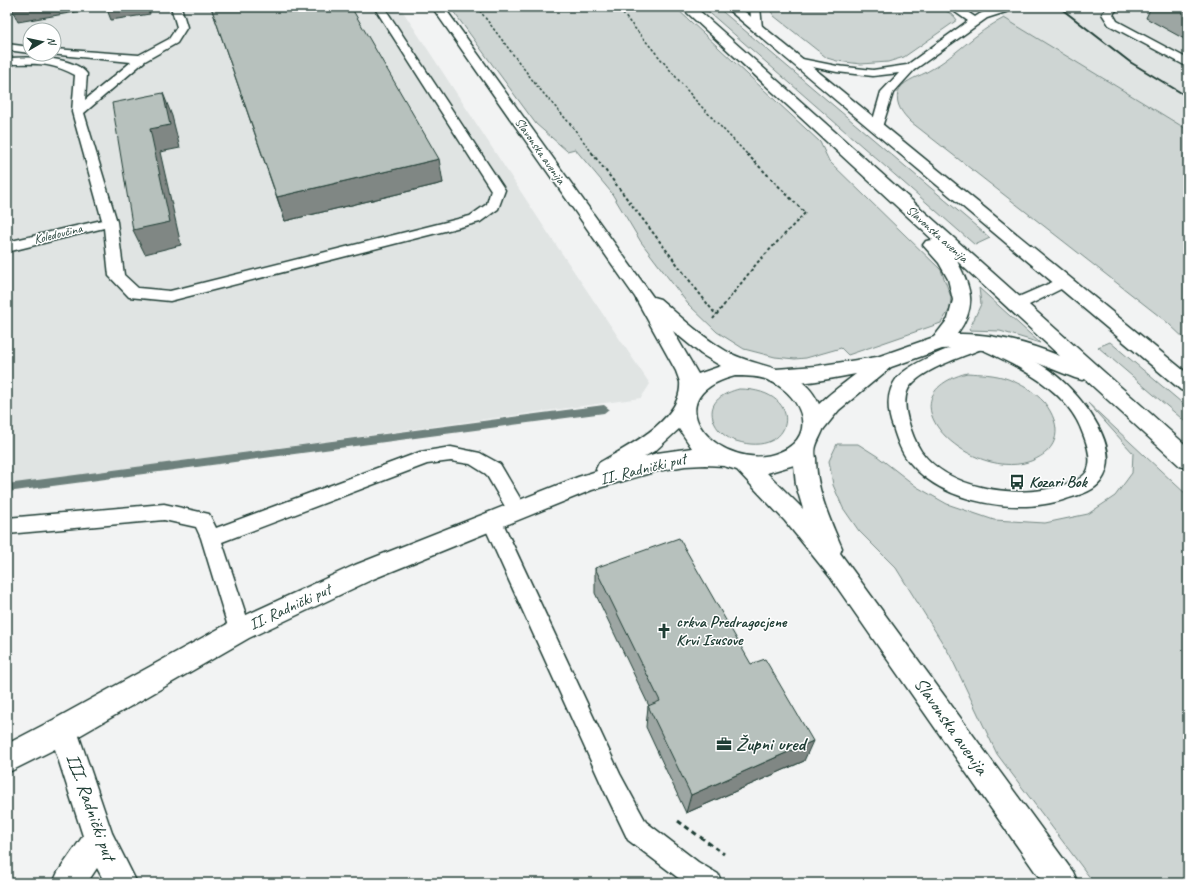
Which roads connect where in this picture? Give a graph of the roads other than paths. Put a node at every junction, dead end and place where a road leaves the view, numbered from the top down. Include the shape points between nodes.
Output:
1 (176, 7) edge
2 (379, 7) edge
3 (438, 7) edge
4 (687, 7) edge
5 (731, 7) edge
6 (755, 7) edge
7 (953, 7) edge
8 (1011, 7) edge
9 (1114, 7) edge
10 (975, 21) junction
11 (757, 28) junction
12 (7, 47) edge
13 (22, 49) edge
14 (62, 53) edge
15 (141, 59) junction
16 (7, 61) edge
17 (797, 61) junction
18 (1188, 64) edge
19 (910, 68) junction
20 (78, 112) junction
21 (877, 127) junction
22 (905, 204) junction
23 (110, 222) junction
24 (7, 247) edge
25 (1064, 282) junction
26 (643, 295) junction
27 (1015, 305) junction
28 (941, 342) junction
29 (981, 343) junction
30 (885, 362) junction
31 (748, 369) junction
32 (776, 376) junction
33 (1101, 382) junction
34 (1188, 385) edge
35 (687, 401) junction
36 (809, 435) junction
37 (1188, 460) edge
38 (734, 461) junction
39 (586, 483) junction
40 (517, 510) junction
41 (492, 521) junction
42 (7, 526) edge
43 (211, 538) junction
44 (839, 570) junction
45 (240, 630) junction
46 (63, 730) junction
47 (7, 759) edge
48 (99, 839) junction
49 (69, 883) edge
50 (121, 883) edge
51 (709, 883) edge
52 (1062, 883) edge

1 - 15 lane via 182,27 173,41
2 - 23 lane via 498,190 493,206 475,219 170,296 134,294 117,276
3 - 26 street, Slavonska avenija
4 - 22 street, Slavonska avenija
5 - 11 street
6 - 11 lane
7 - 10 lane
8 - 10 lane
9 - 18 lane via 1107,14 1113,23
10 - 19 lane
11 - 17 street
12 - 13 lane
14 - 15 lane
15 - 20 lane
16 - 20 lane via 40,60 63,64 81,74
17 - 19 lane via 873,73
17 - 21 street
19 - 21 lane via 887,92
20 - 23 lane
21 - 25 street
22 - 27 street, Slavonska avenija
22 - 28 street via 912,221 947,260 957,279 962,300 957,320
23 - 24 lane, Koledovčina
25 - 27 lane
25 - 34 street
26 - 31 street, Slavonska avenija via 709,351 728,362
26 - 35 street, Slavonska avenija via 686,370 690,382
27 - 33 street, Slavonska avenija
28 - 29 street
28 - 30 street
29 - 29 lane via 1037,370 1059,388 1079,411 1091,430 1098,456 1096,474 1083,486 1060,495 1012,500 982,495 952,483 920,463 907,442 898,418 897,398 904,382 923,368
29 - 33 street via 1035,354
30 - 32 street via 800,375
30 - 36 street via 832,404
31 - 32 street
31 - 35 street via 735,369 705,379 696,386
32 - 36 street via 792,385 804,397 812,411
33 - 37 street, Slavonska avenija
35 - 38 street via 686,420 691,432 704,447
35 - 39 street, II. Radnički put via 668,427 648,444
36 - 38 street via 795,455 781,461 763,465
36 - 44 street, Slavonska avenija via 803,460 805,475 813,509
38 - 39 street, II. Radnički put via 706,456 657,462
38 - 44 street, Slavonska avenija via 793,514
39 - 40 street, II. Radnički put
40 - 41 street, II. Radnički put
40 - 43 lane via 493,469 474,458 451,454 426,457
41 - 45 street, II. Radnički put via 364,572
41 - 51 lane via 637,831
42 - 43 lane via 164,512 202,520
43 - 45 lane
44 - 52 street, Slavonska avenija
45 - 46 street, II. Radnički put
46 - 47 street, II. Radnički put
46 - 48 street, III. Radnički put
48 - 49 street
48 - 50 street, III. Radnički put

